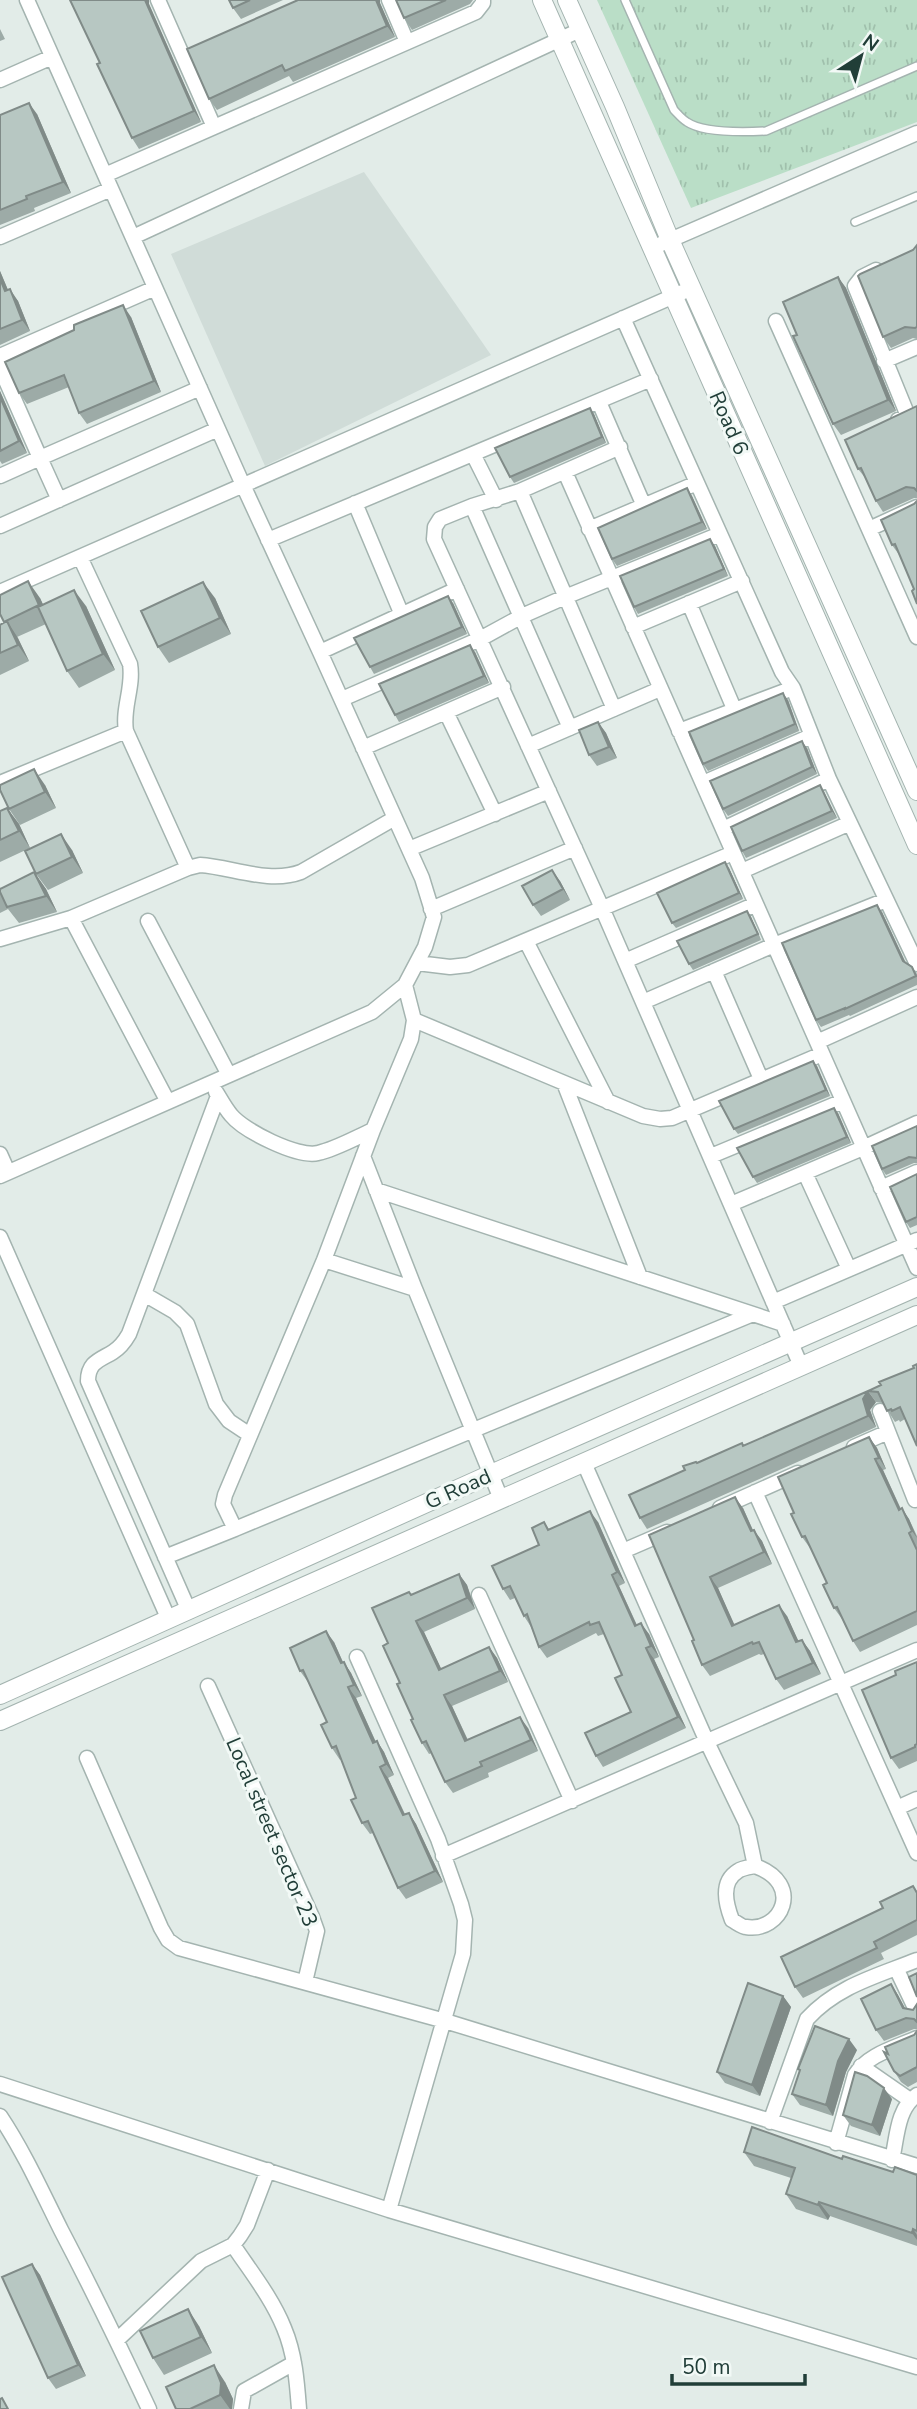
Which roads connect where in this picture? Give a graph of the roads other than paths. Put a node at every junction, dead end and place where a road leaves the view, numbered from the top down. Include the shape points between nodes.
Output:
1 (27, 0) edge
2 (158, 0) edge
3 (389, 0) edge
4 (483, 0) edge
5 (542, 0) edge
6 (567, 0) edge
7 (625, 0) edge
8 (580, 30) junction
9 (559, 39) junction
10 (407, 42) junction
11 (52, 57) junction
12 (917, 66) edge
13 (0, 80) edge
14 (214, 127) junction
15 (917, 134) edge
16 (108, 182) junction
17 (917, 196) edge
18 (855, 222) dead end
19 (0, 237) edge
20 (132, 237) junction
21 (670, 240) junction
22 (652, 248) junction
23 (884, 267) edge
24 (155, 288) junction
25 (692, 288) junction
26 (673, 296) junction
27 (623, 318) junction
28 (775, 321) dead end
29 (917, 347) edge
30 (0, 356) edge
31 (884, 361) junction
32 (0, 367) edge
33 (651, 379) junction
34 (200, 388) junction
35 (599, 402) junction
36 (913, 414) edge
37 (883, 427) edge
38 (218, 429) junction
39 (620, 447) junction
40 (472, 454) junction
41 (40, 458) junction
42 (565, 472) junction
43 (0, 476) edge
44 (697, 483) junction
45 (243, 485) junction
46 (520, 491) junction
47 (59, 500) junction
48 (496, 500) junction
49 (355, 503) junction
50 (472, 506) junction
51 (644, 506) junction
52 (917, 508) edge
53 (0, 526) edge
54 (589, 528) junction
55 (869, 529) junction
56 (720, 534) junction
57 (268, 540) junction
58 (79, 557) junction
59 (612, 579) junction
60 (742, 581) junction
61 (457, 589) junction
62 (0, 592) edge
63 (917, 596) edge
64 (565, 597) junction
65 (689, 603) junction
66 (902, 603) junction
67 (402, 615) junction
68 (522, 617) junction
69 (634, 627) junction
70 (917, 637) edge
71 (480, 639) junction
72 (320, 652) junction
73 (503, 687) junction
74 (793, 688) junction
75 (660, 689) junction
76 (342, 699) junction
77 (614, 709) junction
78 (736, 711) junction
79 (446, 712) junction
80 (570, 728) junction
81 (125, 730) junction
82 (679, 731) junction
83 (811, 736) junction
84 (528, 746) junction
85 (363, 748) junction
86 (829, 779) junction
87 (0, 783) edge
88 (703, 783) junction
89 (549, 791) junction
90 (917, 791) edge
91 (495, 814) junction
92 (395, 818) junction
93 (850, 823) junction
94 (723, 829) junction
95 (917, 845) edge
96 (575, 848) junction
97 (409, 849) junction
98 (733, 853) junction
99 (188, 867) junction
100 (742, 871) junction
101 (886, 900) junction
102 (755, 904) junction
103 (602, 908) junction
104 (431, 909) junction
105 (71, 918) junction
106 (148, 921) dead end
107 (0, 939) edge
108 (526, 941) junction
109 (774, 945) junction
110 (625, 961) junction
111 (417, 962) junction
112 (917, 964) edge
113 (714, 971) junction
114 (405, 985) junction
115 (917, 997) edge
116 (643, 1002) junction
117 (414, 1020) junction
118 (819, 1048) junction
119 (229, 1075) junction
120 (761, 1079) junction
121 (564, 1083) junction
122 (214, 1089) junction
123 (843, 1101) junction
124 (168, 1102) junction
125 (608, 1102) junction
126 (690, 1110) junction
127 (917, 1123) edge
128 (373, 1130) junction
129 (863, 1148) junction
130 (0, 1154) edge
131 (363, 1156) junction
132 (711, 1156) junction
133 (917, 1172) edge
134 (804, 1173) junction
135 (4, 1174) edge
136 (881, 1188) junction
137 (376, 1190) junction
138 (731, 1204) junction
139 (0, 1237) edge
140 (912, 1242) edge
141 (324, 1260) junction
142 (917, 1268) edge
143 (849, 1269) junction
144 (640, 1277) junction
145 (917, 1287) edge
146 (415, 1289) junction
147 (144, 1294) junction
148 (773, 1302) junction
149 (752, 1314) junction
150 (917, 1315) edge
151 (783, 1324) junction
152 (791, 1343) junction
153 (801, 1366) junction
154 (880, 1411) edge
155 (472, 1429) junction
156 (888, 1432) junction
157 (250, 1436) junction
158 (840, 1454) edge
159 (584, 1462) junction
160 (816, 1465) edge
161 (491, 1474) junction
162 (755, 1492) junction
163 (501, 1499) junction
164 (916, 1501) edge
165 (707, 1514) edge
166 (683, 1524) edge
167 (234, 1529) junction
168 (623, 1551) junction
169 (165, 1557) junction
170 (479, 1595) dead end
171 (189, 1611) junction
172 (169, 1620) junction
173 (917, 1650) edge
174 (357, 1657) dead end
175 (841, 1684) junction
176 (208, 1686) dead end
177 (0, 1695) edge
178 (0, 1721) edge
179 (707, 1742) junction
180 (87, 1758) dead end
181 (917, 1799) edge
182 (572, 1801) junction
183 (897, 1808) junction
184 (917, 1853) edge
185 (443, 1856) junction
186 (755, 1866) junction
187 (917, 1960) edge
188 (896, 1968) junction
189 (305, 1982) junction
190 (917, 2012) edge
191 (445, 2021) junction
192 (917, 2038) edge
193 (861, 2066) junction
194 (0, 2084) edge
195 (913, 2098) edge
196 (0, 2116) edge
197 (770, 2122) junction
198 (836, 2143) junction
199 (892, 2160) junction
200 (917, 2166) edge
201 (268, 2170) junction
202 (389, 2210) junction
203 (233, 2245) junction
204 (117, 2340) junction
205 (294, 2363) junction
206 (917, 2367) edge
207 (149, 2409) edge
208 (241, 2409) edge
209 (299, 2409) edge

1 - 11 street
2 - 14 street via 188,52
3 - 10 street
4 - 10 street via 475,12
5 - 9 street, Road 6
6 - 8 street, Road 6
7 - 12 lane via 674,110 688,123 702,127 766,131
8 - 9 street
8 - 21 street, Road 6
9 - 20 street
9 - 22 street, Road 6
10 - 14 street
11 - 13 street
11 - 16 street
14 - 16 street
15 - 21 street
16 - 19 street
16 - 20 street
17 - 18 lane
20 - 24 street
21 - 22 street
21 - 25 street, Road 6
22 - 26 street, Road 6
23 - 31 street via 862,277 855,286
24 - 30 street
24 - 34 street
25 - 26 street
25 - 90 street, Road 6
26 - 27 street
26 - 95 street, Road 6
27 - 33 street
27 - 45 street
28 - 55 street via 839,446
29 - 31 street
31 - 36 street
32 - 41 street
33 - 35 street
33 - 44 street
34 - 38 street
34 - 41 street
35 - 39 street
35 - 40 street
36 - 37 street
38 - 45 street
38 - 47 street
39 - 42 street
39 - 51 street
40 - 48 street
40 - 49 street
41 - 43 street
41 - 47 street
42 - 46 street
42 - 54 street
44 - 51 street
44 - 56 street
45 - 57 street
45 - 58 street
46 - 48 street
46 - 64 street
47 - 53 street
48 - 50 street
49 - 57 street
49 - 67 street
50 - 61 street via 440,519 435,527 434,538
50 - 68 street
51 - 54 street
52 - 55 street
54 - 59 street
55 - 66 street
56 - 59 street
56 - 60 street
57 - 72 street
58 - 62 street
58 - 81 street via 130,664
59 - 64 street
59 - 69 street
60 - 65 street
60 - 74 street
61 - 67 street
61 - 71 street
63 - 66 street
64 - 68 street
64 - 77 street
65 - 69 street
65 - 78 street
66 - 70 street
67 - 72 street
68 - 71 street
68 - 80 street
69 - 75 street
71 - 73 street
71 - 76 street
72 - 76 street
73 - 79 street
73 - 84 street
74 - 78 street
74 - 83 street
75 - 77 street
75 - 82 street
76 - 85 street
77 - 80 street
78 - 82 street
79 - 85 street
79 - 91 street
80 - 84 street
81 - 87 street
81 - 99 street
82 - 88 street
83 - 86 street
83 - 88 street
84 - 89 street
85 - 92 street
86 - 93 street
86 - 94 street
88 - 94 street
89 - 91 street
89 - 96 street
91 - 97 street
92 - 97 street
92 - 99 street via 289,876 200,864
93 - 100 street
93 - 101 street
94 - 98 street
96 - 103 street
96 - 104 street
97 - 104 street
98 - 100 street
98 - 103 street
99 - 105 street
100 - 102 street
101 - 109 street
101 - 112 street
102 - 109 street
102 - 110 street
103 - 108 street
103 - 110 street
104 - 111 street via 434,917
105 - 107 street
105 - 124 street
106 - 119 street
108 - 111 street via 468,965
108 - 125 street
109 - 113 street
109 - 118 street
110 - 116 street
111 - 114 street
113 - 116 street
113 - 120 street
114 - 117 street
114 - 119 street via 372,1012
115 - 118 street
116 - 126 street
117 - 121 street
117 - 128 street via 411,1039
118 - 120 street
118 - 123 street
119 - 122 street
120 - 126 street
121 - 125 street
121 - 144 street
122 - 124 street
122 - 128 street via 240,1124 294,1151 318,1153
122 - 147 street
123 - 129 street
123 - 132 street
124 - 135 street
125 - 126 street via 660,1119
126 - 132 street
127 - 129 street
128 - 131 street
129 - 134 street
129 - 136 street
130 - 135 street
131 - 137 street
131 - 141 street
132 - 138 street
133 - 136 street
134 - 138 street
134 - 143 street
136 - 140 street
137 - 144 street
137 - 146 street
138 - 148 street
139 - 172 street
140 - 142 street
140 - 143 street
141 - 146 street
141 - 157 street
143 - 148 street
144 - 149 street
145 - 152 street, G Road
146 - 155 street
147 - 157 street via 187,1324 216,1404
147 - 169 street via 123,1344 91,1366 88,1381
148 - 151 street
149 - 151 street
149 - 155 street
150 - 153 street, G Road
151 - 152 street
152 - 153 street
152 - 161 street, G Road
153 - 159 street, G Road
154 - 156 street
155 - 161 street
155 - 167 street
156 - 158 street
156 - 164 street
157 - 167 street via 223,1503
159 - 163 street, G Road
159 - 168 street
160 - 162 street
161 - 163 street
161 - 171 street, G Road
162 - 165 street
162 - 175 street
163 - 178 street, G Road
166 - 168 street
167 - 169 street
168 - 179 street
169 - 171 street
170 - 182 street
171 - 172 street, G Road
172 - 177 street, G Road
173 - 175 street
174 - 185 street
175 - 179 street
175 - 183 street
176 - 189 street, Local street sector 23 via 317,1931
179 - 182 street
179 - 186 street via 746,1823
180 - 189 street via 168,1940 179,1948
181 - 183 street
182 - 185 street
183 - 184 street
185 - 191 street via 465,1920 463,1954
186 - 186 street via 737,1871 727,1885 725,1900 732,1920 746,1927 774,1918 785,1895 773,1875
187 - 188 street
188 - 190 street
188 - 197 street via 838,1991 807,2019
189 - 191 street
191 - 197 street
191 - 202 street
192 - 193 street
193 - 195 street
193 - 198 street
194 - 201 street
195 - 199 street via 903,2110
196 - 204 street
197 - 198 street
198 - 199 street
199 - 200 street
201 - 202 street
201 - 203 street via 247,2225
202 - 206 street
203 - 204 street via 201,2261
203 - 205 street via 275,2309
204 - 207 street
205 - 208 street via 244,2391
205 - 209 street

